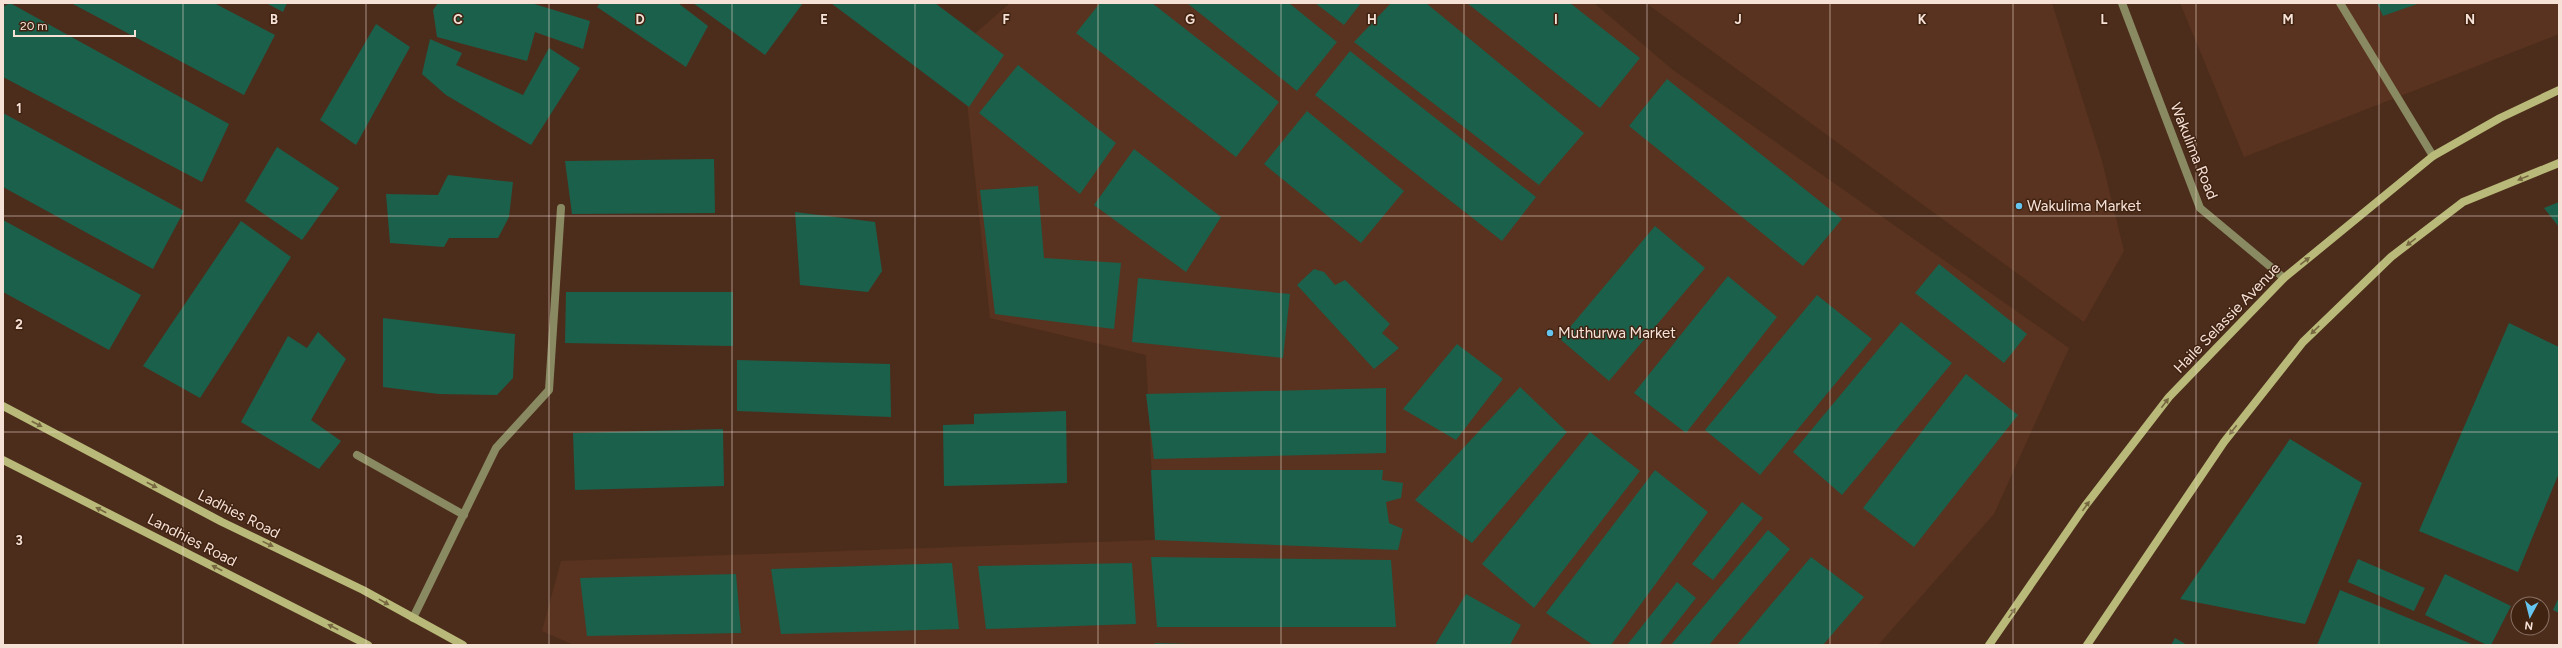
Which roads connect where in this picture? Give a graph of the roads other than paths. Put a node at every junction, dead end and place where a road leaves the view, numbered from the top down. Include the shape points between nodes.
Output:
1 (2122, 3) edge
2 (2340, 3) edge
3 (2559, 90) edge
4 (2432, 156) junction
5 (2559, 163) edge
6 (561, 208) dead end
7 (2284, 278) junction
8 (3, 406) edge
9 (357, 455) dead end
10 (3, 460) edge
11 (464, 515) junction
12 (413, 618) junction
13 (368, 645) edge
14 (463, 645) edge
15 (1989, 645) edge
16 (2087, 645) edge

1 - 7 lane, Wakulima Road via 2200,208
2 - 4 lane
3 - 4 main road, Haile Selassie Avenue via 2500,118
7 -> 4 main road, Haile Selassie Avenue
5 -> 16 main road via 2463,202 2391,256 2303,342 2224,442
6 - 11 lane via 549,390 496,448
15 -> 7 main road, Haile Selassie Avenue via 2085,506 2169,397
8 -> 12 main road, Ladhies Road via 222,522 363,590
9 - 11 lane
13 -> 10 main road, Landhies Road
11 - 12 lane
12 - 14 main road, Ladhies Road

